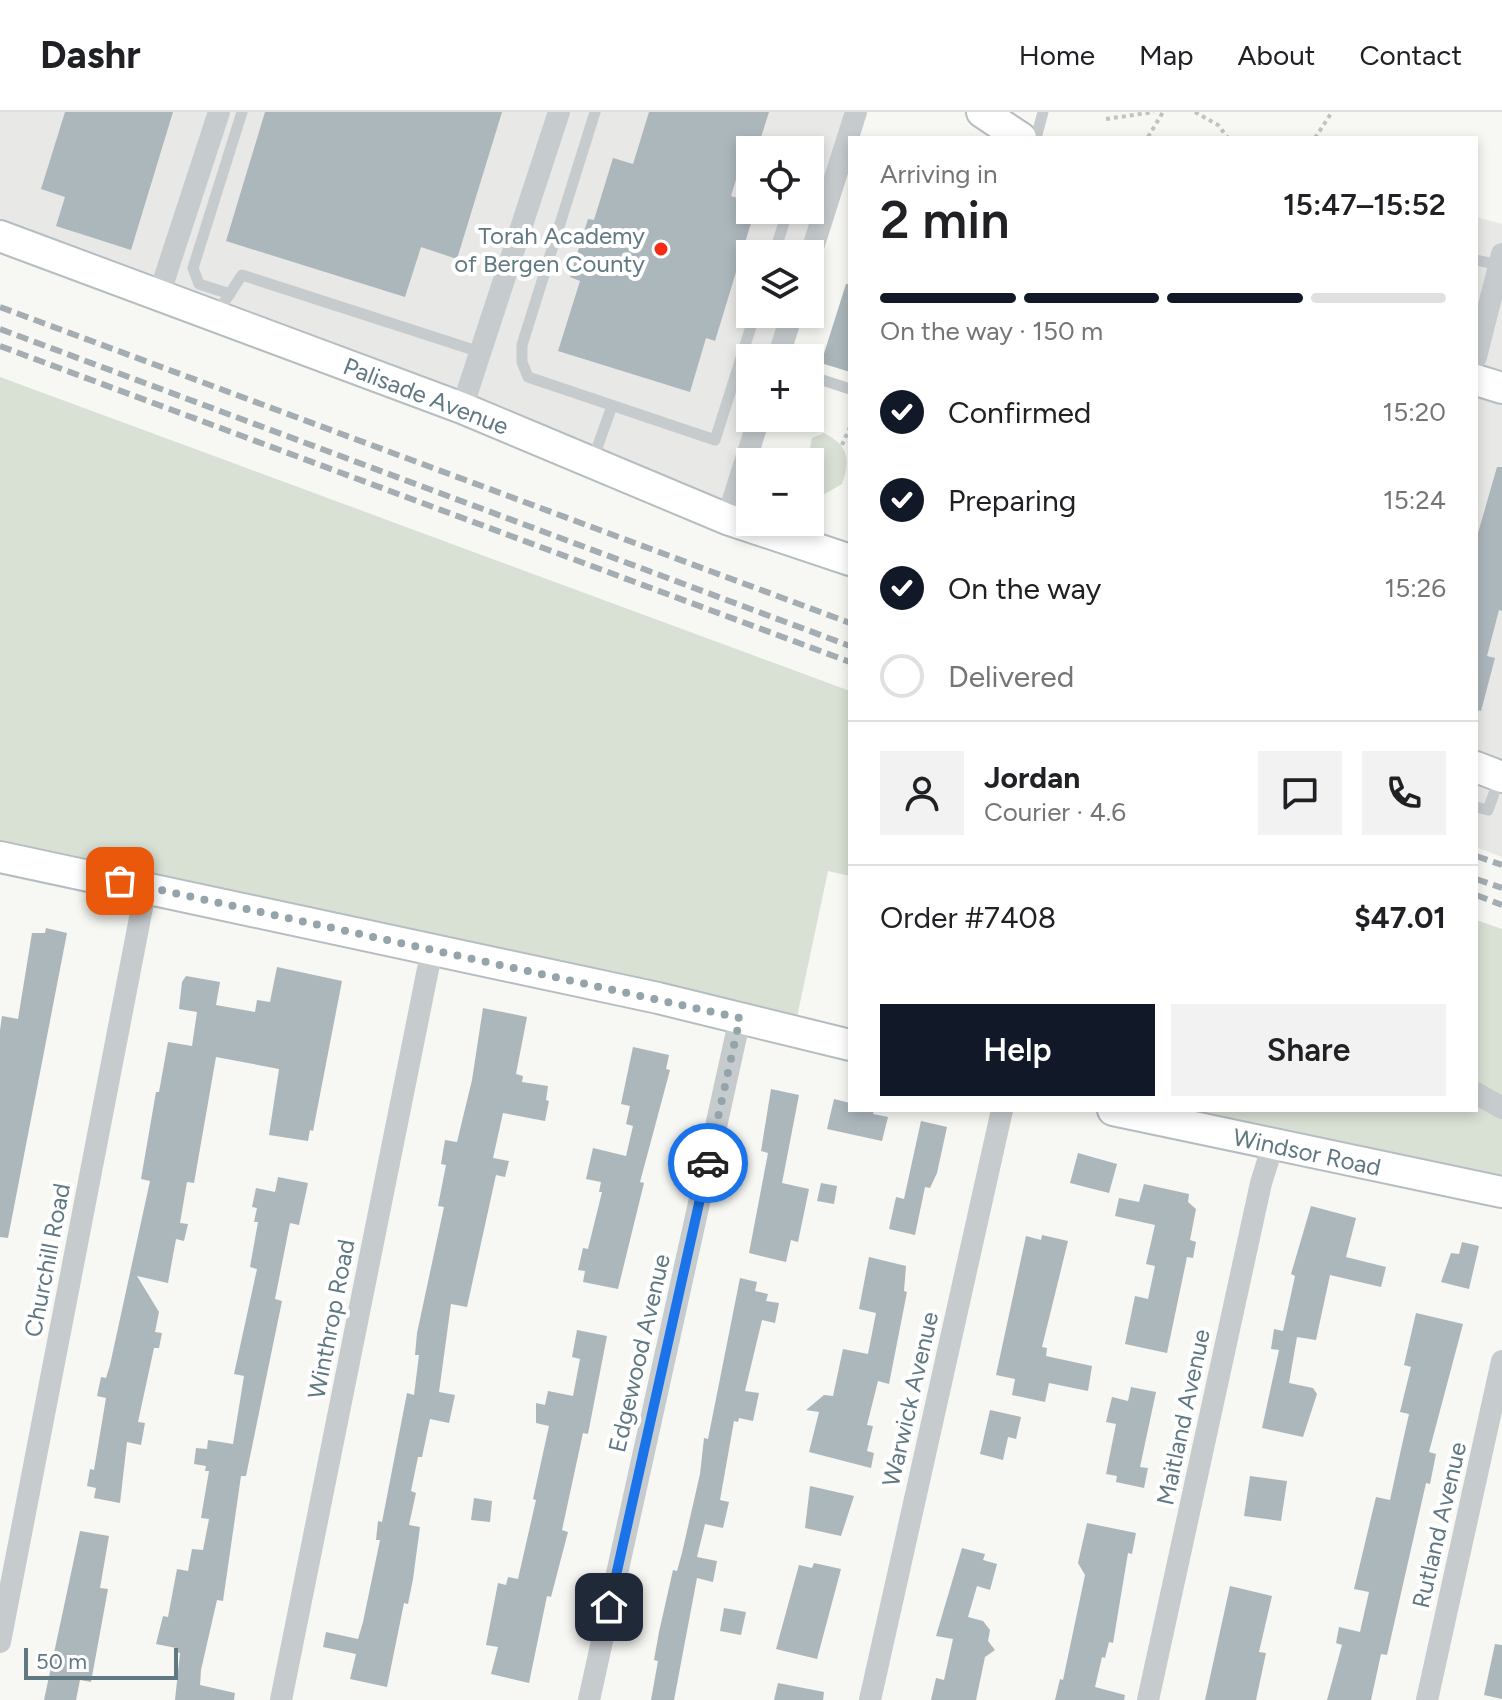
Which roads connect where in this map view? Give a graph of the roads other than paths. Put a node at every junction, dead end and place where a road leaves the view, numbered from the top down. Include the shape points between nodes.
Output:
1 (219, 112) edge
2 (242, 112) edge
3 (559, 112) edge
4 (595, 112) edge
5 (856, 112) edge
6 (982, 112) edge
7 (1043, 112) edge
8 (1018, 136) edge
9 (1037, 136) edge
10 (824, 190) edge
11 (0, 236) edge
12 (1478, 260) edge
13 (1501, 260) edge
14 (159, 295) junction
15 (222, 305) junction
16 (1481, 316) edge
17 (751, 328) edge
18 (1478, 341) edge
19 (480, 352) junction
20 (824, 381) edge
21 (1478, 381) edge
22 (848, 388) edge
23 (1502, 388) edge
24 (612, 406) junction
25 (462, 408) junction
26 (755, 432) edge
27 (592, 463) junction
28 (727, 519) junction
29 (848, 559) edge
30 (1493, 774) edge
31 (1478, 808) edge
32 (0, 857) edge
33 (146, 887) junction
34 (432, 949) junction
35 (740, 1018) junction
36 (848, 1045) edge
37 (1478, 1094) edge
38 (1502, 1108) edge
39 (1002, 1112) edge
40 (1122, 1112) edge
41 (1273, 1145) junction
42 (1502, 1192) edge
43 (1502, 1361) edge
44 (0, 1642) edge
45 (281, 1700) edge
46 (589, 1700) edge
47 (870, 1700) edge
48 (1148, 1700) edge
49 (1427, 1700) edge

1 - 14 street
2 - 15 lane via 193,268 199,284
3 - 19 street
4 - 24 lane via 522,345 522,362 528,377
5 - 10 street
6 - 8 street
7 - 9 lane
11 - 14 street, Palisade Avenue
12 - 13 lane
13 - 16 street
14 - 15 street, Palisade Avenue
15 - 19 lane via 242,275
15 - 25 street, Palisade Avenue
16 - 18 street
17 - 24 lane via 715,440
19 - 25 street
20 - 22 lane
21 - 23 street
24 - 27 lane
25 - 27 street, Palisade Avenue
26 - 28 street
27 - 28 street, Palisade Avenue
28 - 29 street, Palisade Avenue
30 - 31 lane via 1488,810
32 - 33 street
33 - 34 street
33 - 44 street, Churchill Road
34 - 35 street
34 - 45 street, Winthrop Road
35 - 36 street
35 - 46 street, Edgewood Avenue
37 - 38 street
39 - 47 street, Warwick Avenue
40 - 41 street, Windsor Road
41 - 42 street, Windsor Road
41 - 48 street, Maitland Avenue
43 - 49 street, Rutland Avenue

